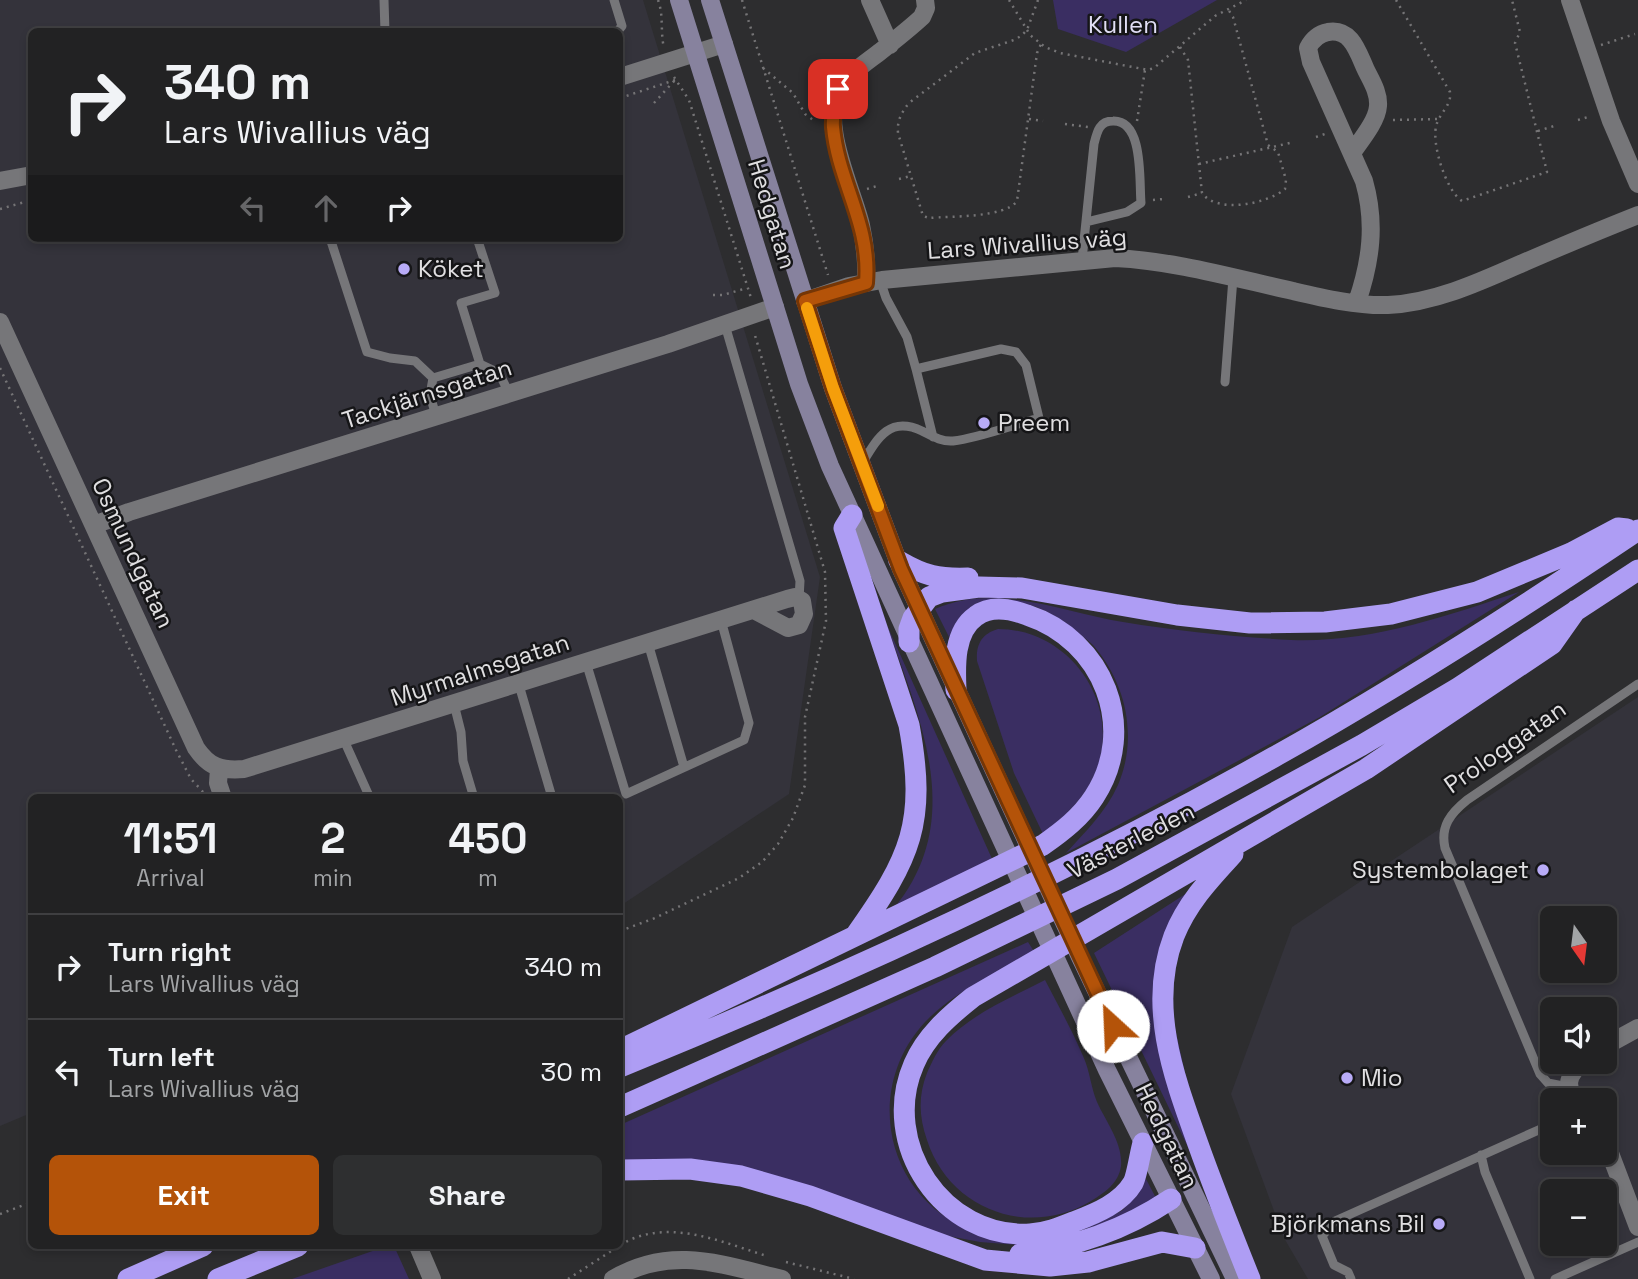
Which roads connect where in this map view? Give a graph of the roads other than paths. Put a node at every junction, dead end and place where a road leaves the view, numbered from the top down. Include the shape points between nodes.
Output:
1 (384, 0) edge
2 (614, 0) edge
3 (679, 0) edge
4 (710, 0) edge
5 (870, 0) edge
6 (925, 0) edge
7 (1570, 0) edge
8 (385, 28) edge
9 (620, 28) edge
10 (724, 44) junction
11 (890, 44) junction
12 (696, 53) junction
13 (623, 76) edge
14 (1352, 153) junction
15 (28, 176) edge
16 (0, 181) edge
17 (1638, 184) edge
18 (1638, 215) edge
19 (1086, 222) junction
20 (331, 242) edge
21 (478, 242) edge
22 (1082, 260) junction
23 (1233, 278) junction
24 (873, 282) junction
25 (805, 301) junction
26 (1357, 302) junction
27 (775, 307) junction
28 (0, 322) edge
29 (725, 325) junction
30 (481, 364) junction
31 (916, 369) junction
32 (433, 378) junction
33 (1225, 382) dead end
34 (509, 393) junction
35 (436, 416) junction
36 (933, 437) junction
37 (862, 463) junction
38 (852, 515) junction
39 (94, 525) junction
40 (1636, 531) edge
41 (900, 565) junction
42 (1638, 570) edge
43 (979, 587) junction
44 (799, 599) junction
45 (920, 608) junction
46 (754, 610) junction
47 (1576, 610) junction
48 (721, 620) junction
49 (909, 642) junction
50 (648, 643) junction
51 (586, 662) junction
52 (1638, 684) edge
53 (519, 685) junction
54 (957, 690) junction
55 (454, 704) junction
56 (344, 738) junction
57 (684, 767) junction
58 (219, 769) junction
59 (222, 794) edge
60 (368, 794) edge
61 (473, 794) edge
62 (551, 794) edge
63 (1247, 839) junction
64 (854, 937) junction
65 (1638, 1028) edge
66 (1617, 1039) edge
67 (623, 1049) edge
68 (623, 1066) edge
69 (1559, 1088) edge
70 (623, 1106) edge
71 (1540, 1129) edge
72 (1143, 1143) junction
73 (1481, 1155) junction
74 (1614, 1165) edge
75 (623, 1170) edge
76 (1190, 1189) junction
77 (1171, 1199) junction
78 (1638, 1227) edge
79 (1638, 1242) edge
80 (1195, 1248) junction
81 (196, 1249) edge
82 (291, 1249) edge
83 (419, 1249) edge
84 (1011, 1262) junction
85 (128, 1279) edge
86 (219, 1279) edge
87 (432, 1279) edge
88 (612, 1279) edge
89 (782, 1279) edge
90 (1210, 1279) edge
91 (1235, 1279) edge
92 (1250, 1279) edge
93 (1351, 1279) edge
94 (1530, 1279) edge
95 (1555, 1279) edge

1 - 8 lane
2 - 9 lane
3 - 12 main road, Hedgatan
4 - 10 main road, Hedgatan
5 - 11 street
6 - 11 street via 922,17
7 - 17 street
10 - 12 street
10 - 25 main road, Hedgatan
11 - 24 street via 838,89 833,124
12 - 13 street
12 - 27 main road, Hedgatan
14 - 14 street via 1308,48 1312,40 1332,31 1352,40 1378,95 1374,118
14 - 26 street via 1370,202 1371,221 1370,257
15 - 16 street
18 - 26 street, Lars Wivallius väg via 1443,295 1386,305
19 - 19 lane via 1098,128 1106,121 1120,121 1136,139 1142,203 1127,212
19 - 22 lane
20 - 32 lane via 367,352 415,361
21 - 30 lane via 495,293 461,303
22 - 23 street, Lars Wivallius väg via 1139,260
22 - 24 street, Lars Wivallius väg
23 - 26 street, Lars Wivallius väg
23 - 33 lane
24 - 25 street, Lars Wivallius väg
24 - 31 lane via 907,337
25 - 27 main road
25 - 37 main road, Hedgatan
27 - 29 street, Tackjärnsgatan
27 - 38 main road, Hedgatan via 799,384
28 - 39 street, Osmundgatan
29 - 34 street, Tackjärnsgatan
29 - 44 lane via 800,581
30 - 32 lane
30 - 34 lane via 499,373
31 - 36 lane
31 - 36 lane via 1001,349 1016,352 1026,365 1039,418 952,441
32 - 35 lane via 430,396
34 - 35 street, Tackjärnsgatan
35 - 39 street, Tackjärnsgatan
36 - 37 lane via 909,426 894,427 878,437
37 - 41 main road, Hedgatan
38 - 49 main road, Hedgatan
38 - 64 highway via 844,529 909,725 917,798 911,836 898,872
39 - 58 street, Osmundgatan via 196,748 205,761
40 - 43 highway via 1618,528 1571,553 1457,598 1335,621 1211,620 1022,588
40 - 68 highway, Västerleden via 1493,627 1275,757 1102,849 950,922
41 - 43 highway via 945,579 973,578
41 - 45 main road, Hedgatan
42 - 47 highway, Västerleden
43 - 45 highway via 934,595
44 - 46 street, Myrmalmsgatan
44 - 46 street via 804,614 799,625 788,628
45 - 49 highway via 909,629
45 - 54 main road, Hedgatan
46 - 48 street, Myrmalmsgatan
47 - 63 highway via 1552,644 1366,769
47 - 70 highway, Västerleden via 1362,745 1117,880 935,967
48 - 50 street, Myrmalmsgatan
48 - 57 lane via 749,723 744,740
49 - 72 main road, Hedgatan
50 - 51 street, Myrmalmsgatan
50 - 57 lane
51 - 53 street, Myrmalmsgatan
51 - 57 lane via 626,794
52 - 69 lane, Prologgatan via 1467,800 1444,828 1445,848 1540,1074
53 - 55 street, Myrmalmsgatan
53 - 62 lane
54 - 64 highway via 954,660 965,627 975,616 1012,609 1039,619 1080,647 1106,686 1114,742 1108,768 1079,816 1044,845
54 - 76 main road, Hedgatan
55 - 56 street, Myrmalmsgatan
55 - 61 lane
56 - 58 street, Myrmalmsgatan via 244,769
56 - 60 lane
58 - 59 street
63 - 72 highway via 973,998 930,1036 908,1081 905,1129 920,1174 953,1210 985,1227 1030,1234 1090,1216 1113,1203 1135,1181
63 - 92 highway via 1182,918 1168,954 1162,1004 1165,1037 1180,1093
64 - 67 highway
65 - 66 street
71 - 73 lane
72 - 77 main road, Hedgatan
73 - 93 lane via 1335,1221 1322,1236 1334,1265
73 - 94 lane
74 - 78 street
75 - 84 highway via 741,1176 810,1196 985,1260
76 - 77 main road
76 - 91 main road, Hedgatan
77 - 80 main road, Hedgatan
77 - 84 highway via 1122,1226 1053,1250 1020,1254
79 - 95 lane
80 - 84 highway via 1162,1242 1075,1264
80 - 90 main road, Hedgatan
81 - 85 highway
82 - 86 highway
83 - 87 street
88 - 89 street via 637,1266 668,1259 697,1260

